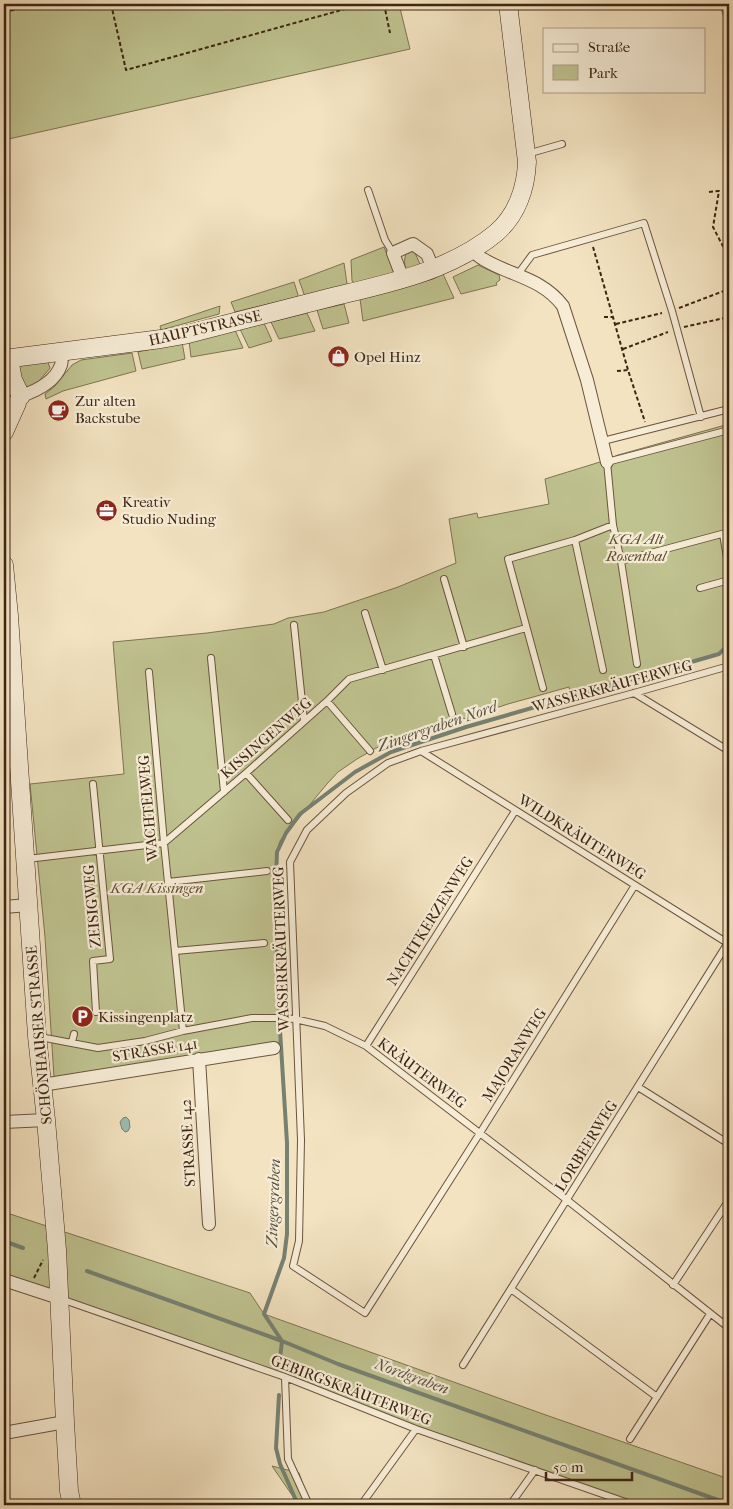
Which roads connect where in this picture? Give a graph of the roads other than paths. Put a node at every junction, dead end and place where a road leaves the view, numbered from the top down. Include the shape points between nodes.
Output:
1 (508, 4) edge
2 (562, 144) dead end
3 (526, 154) junction
4 (368, 190) dead end
5 (471, 249) junction
6 (393, 253) junction
7 (433, 268) junction
8 (518, 274) junction
9 (403, 279) junction
10 (62, 352) junction
11 (6, 359) edge
12 (19, 400) junction
13 (729, 409) edge
14 (701, 417) junction
15 (729, 430) edge
16 (4, 432) edge
17 (603, 442) junction
18 (607, 462) junction
19 (613, 525) junction
20 (726, 533) edge
21 (575, 540) junction
22 (621, 561) junction
23 (4, 565) edge
24 (729, 569) edge
25 (444, 580) dead end
26 (729, 580) edge
27 (700, 588) dead end
28 (365, 613) dead end
29 (294, 626) dead end
30 (526, 628) junction
31 (464, 647) junction
32 (434, 655) junction
33 (211, 658) dead end
34 (637, 664) dead end
35 (729, 666) edge
36 (382, 670) junction
37 (603, 670) dead end
38 (149, 672) dead end
39 (543, 688) dead end
40 (634, 693) junction
41 (327, 701) junction
42 (452, 714) dead end
43 (304, 721) junction
44 (370, 751) dead end
45 (421, 751) junction
46 (729, 751) edge
47 (246, 773) junction
48 (93, 784) dead end
49 (224, 792) junction
50 (515, 810) junction
51 (288, 820) dead end
52 (164, 843) junction
53 (100, 851) junction
54 (25, 859) junction
55 (266, 871) dead end
56 (168, 882) junction
57 (636, 885) junction
58 (28, 905) junction
59 (4, 907) edge
60 (264, 943) dead end
61 (729, 943) edge
62 (175, 951) junction
63 (96, 1012) dead end
64 (295, 1019) junction
65 (183, 1031) junction
66 (74, 1034) dead end
67 (37, 1036) junction
68 (72, 1042) junction
69 (366, 1046) junction
70 (274, 1048) dead end
71 (199, 1059) junction
72 (42, 1085) junction
73 (638, 1087) junction
74 (46, 1120) junction
75 (4, 1122) edge
76 (480, 1133) junction
77 (729, 1144) edge
78 (567, 1200) junction
79 (729, 1200) edge
80 (209, 1224) dead end
81 (4, 1280) edge
82 (674, 1285) junction
83 (511, 1289) junction
84 (59, 1298) junction
85 (365, 1313) joint
86 (710, 1314) junction
87 (729, 1328) edge
88 (463, 1365) dead end
89 (285, 1377) junction
90 (657, 1397) junction
91 (64, 1422) junction
92 (416, 1430) junction
93 (4, 1433) edge
94 (630, 1439) dead end
95 (535, 1470) junction
96 (72, 1505) edge
97 (309, 1505) edge
98 (361, 1505) edge
99 (510, 1505) edge
100 (634, 1505) edge

1 - 3 street, HAUPTSTRASSE
2 - 3 lane
3 - 5 street, HAUPTSTRASSE via 526,178 521,197 511,215 497,232
4 - 6 lane via 384,240
5 - 7 street, HAUPTSTRASSE
5 - 8 street via 482,259
6 - 7 street via 413,244 427,254
6 - 9 street
7 - 9 street, HAUPTSTRASSE
8 - 14 lane via 532,255 644,224
8 - 17 street via 546,289 563,306 588,380
9 - 10 street, HAUPTSTRASSE via 184,335
10 - 11 street, HAUPTSTRASSE
10 - 12 street via 61,364 55,375
11 - 12 street
12 - 16 street
13 - 14 lane
14 - 17 lane
15 - 18 lane
17 - 18 street
18 - 19 lane
19 - 21 lane
19 - 22 lane
20 - 22 lane
20 - 24 lane
21 - 30 lane via 508,559
21 - 37 lane
22 - 34 lane
23 - 54 street, SCHÖNHAUSER STRASSE
25 - 31 lane
26 - 27 lane
28 - 36 lane
29 - 43 lane
30 - 31 lane, KISSINGENWEG
30 - 39 lane
31 - 32 lane, KISSINGENWEG
32 - 36 lane, KISSINGENWEG
32 - 42 lane
33 - 49 lane
35 - 40 lane, WASSERKRÄUTERWEG
36 - 41 lane, KISSINGENWEG via 349,680
38 - 52 lane, WACHTELWEG
40 - 45 lane, WASSERKRÄUTERWEG
40 - 46 lane
41 - 43 lane, KISSINGENWEG
41 - 44 lane
43 - 47 lane, KISSINGENWEG
45 - 50 lane, WILDKRÄUTERWEG
45 - 64 lane, WASSERKRÄUTERWEG via 388,763 346,793 307,830 290,862
47 - 49 lane, KISSINGENWEG
47 - 51 lane
48 - 53 lane, ZEISIGWEG
49 - 52 lane, KISSINGENWEG
50 - 57 lane, WILDKRÄUTERWEG
50 - 69 lane, NACHTKERZENWEG
52 - 53 lane
52 - 56 lane, WACHTELWEG
53 - 54 lane
53 - 63 lane, ZEISIGWEG via 110,959 93,961
54 - 58 street, SCHÖNHAUSER STRASSE
55 - 56 lane
56 - 62 lane, WACHTELWEG
57 - 61 lane, WILDKRÄUTERWEG
57 - 76 lane, MAJORANWEG
58 - 59 street
58 - 67 street, SCHÖNHAUSER STRASSE
60 - 62 lane
61 - 73 lane, LORBEERWEG
62 - 65 lane, WACHTELWEG
64 - 65 lane, KRÄUTERWEG via 252,1018
64 - 69 lane, KRÄUTERWEG via 325,1026
64 - 85 lane, WASSERKRÄUTERWEG via 301,1140 299,1241 293,1266
65 - 68 lane, KRÄUTERWEG via 98,1048
66 - 68 lane
67 - 68 lane, KRÄUTERWEG
67 - 72 street, SCHÖNHAUSER STRASSE
69 - 76 lane, KRÄUTERWEG
70 - 71 street, STRASSE 141
71 - 72 street, STRASSE 141
71 - 80 street, STRASSE 142
72 - 74 street, SCHÖNHAUSER STRASSE
73 - 77 lane
73 - 78 lane, LORBEERWEG
74 - 75 street
74 - 84 street, SCHÖNHAUSER STRASSE
76 - 78 lane, KRÄUTERWEG
76 - 85 lane, MAJORANWEG
78 - 82 lane, KRÄUTERWEG
78 - 83 lane, LORBEERWEG
79 - 82 lane
81 - 84 street
82 - 86 lane, KRÄUTERWEG
83 - 88 lane, LORBEERWEG
83 - 90 lane
84 - 89 lane, GEBIRGSKRÄUTERWEG
84 - 91 street, SCHÖNHAUSER STRASSE
86 - 87 lane, KRÄUTERWEG
86 - 90 lane
89 - 92 lane, GEBIRGSKRÄUTERWEG
89 - 97 lane via 288,1459
90 - 94 lane
91 - 93 street
91 - 96 street, SCHÖNHAUSER STRASSE
92 - 95 lane, GEBIRGSKRÄUTERWEG
92 - 98 lane
95 - 99 lane
95 - 100 lane, GEBIRGSKRÄUTERWEG

